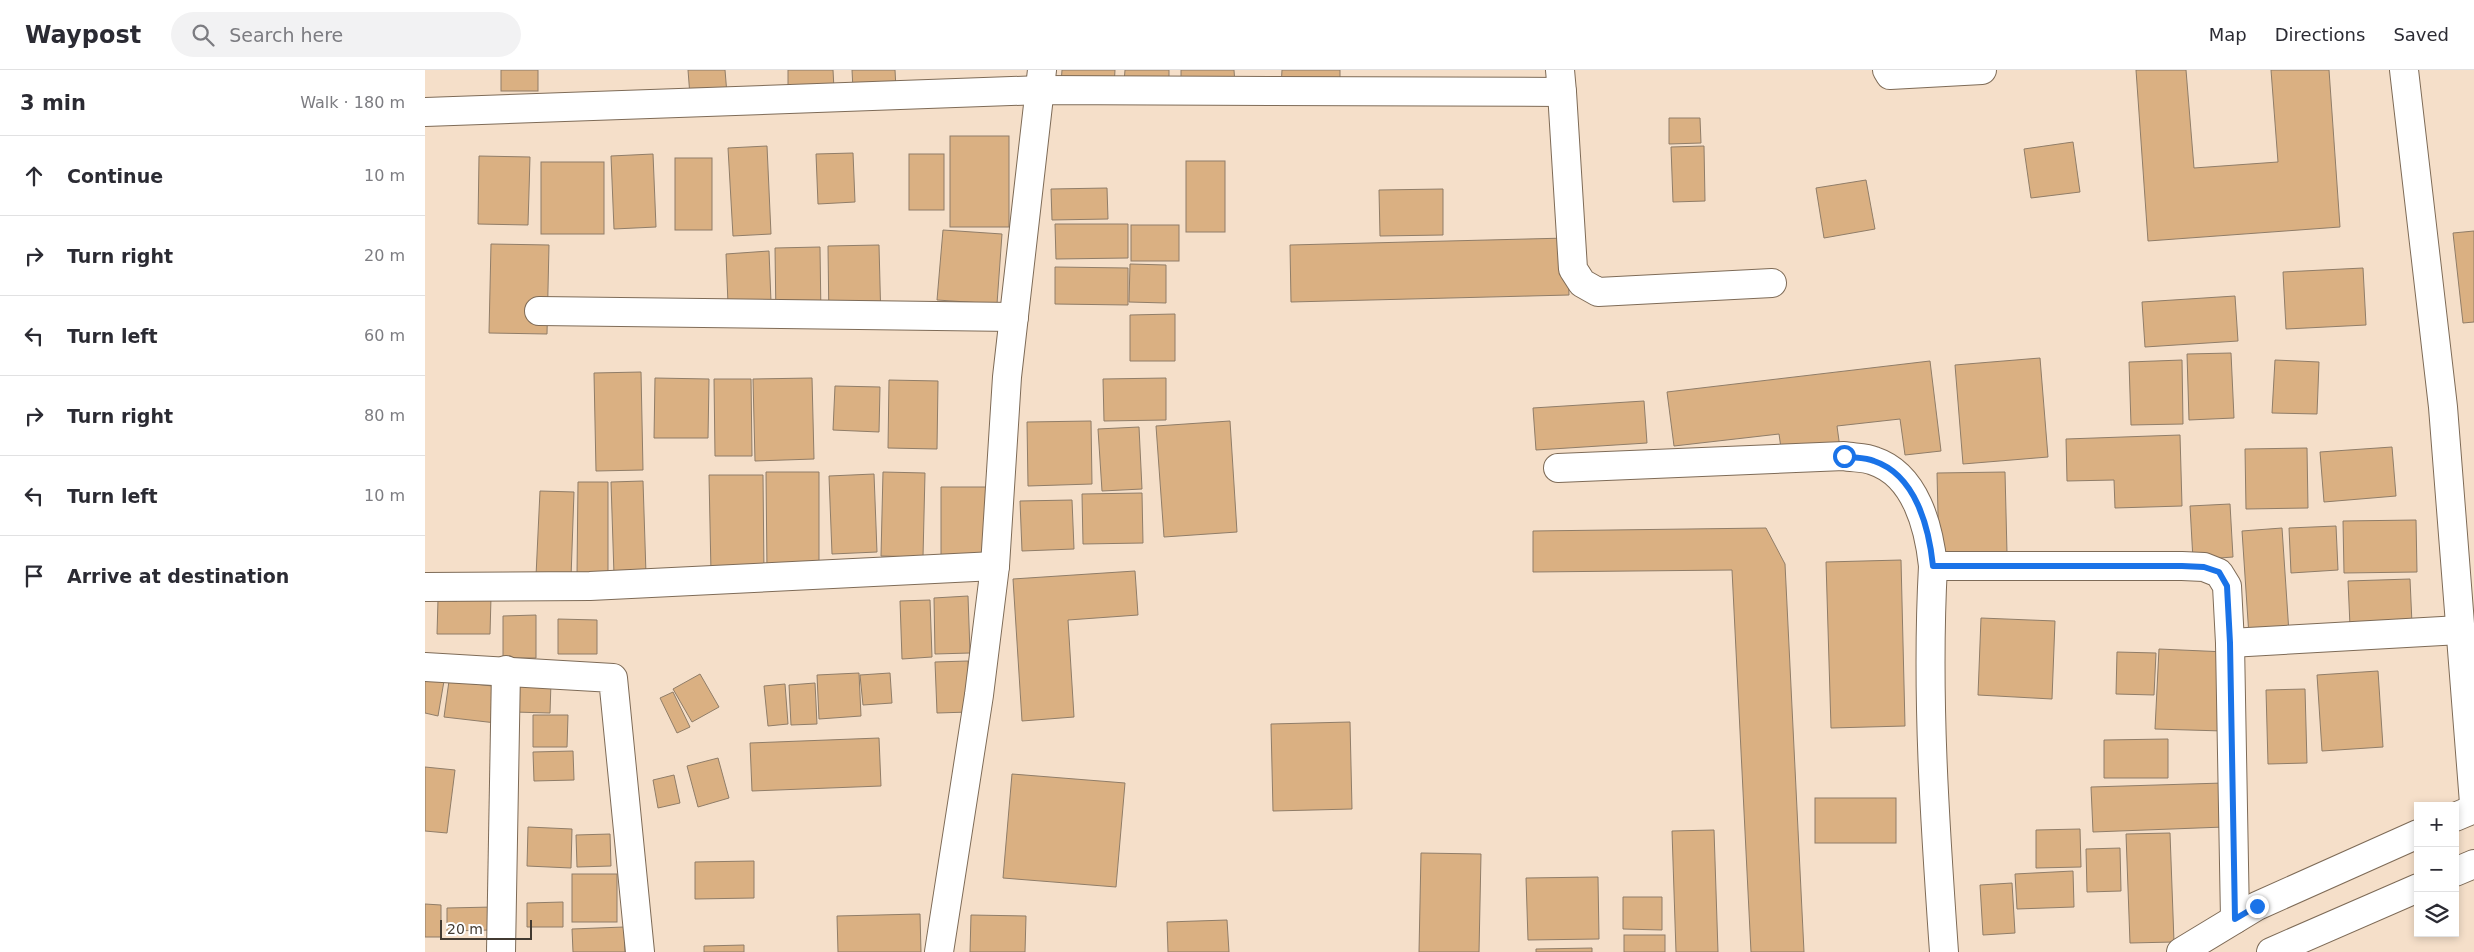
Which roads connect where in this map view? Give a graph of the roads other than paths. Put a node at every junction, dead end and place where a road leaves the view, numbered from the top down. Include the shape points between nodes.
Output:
1 (1887, 70) edge
2 (1982, 70) edge
3 (2404, 70) edge
4 (1041, 80) edge
5 (1561, 81) edge
6 (425, 112) edge
7 (1772, 283) dead end
8 (539, 310) dead end
9 (1014, 317) junction
10 (1558, 468) dead end
11 (995, 566) junction
12 (1933, 566) junction
13 (425, 587) edge
14 (2460, 630) junction
15 (2230, 643) junction
16 (425, 667) edge
17 (506, 670) junction
18 (2474, 803) edge
19 (2474, 809) edge
20 (2459, 815) edge
21 (2414, 836) edge
22 (2474, 864) edge
23 (2459, 870) edge
24 (2414, 890) edge
25 (2235, 919) junction
26 (501, 952) edge
27 (640, 952) edge
28 (939, 952) edge
29 (1944, 952) edge
30 (2181, 952) edge
31 (2271, 952) edge

1 - 2 street via 1890,75
3 - 14 street via 2443,407
4 - 5 street
4 - 6 street
4 - 9 street
5 - 7 street via 1573,269 1582,283 1598,292
8 - 9 street
9 - 11 street
10 - 12 street via 1844,456 1874,460 1902,476 1929,533
11 - 13 street via 590,586
11 - 28 street via 979,695
12 - 15 street via 2204,567 2219,572 2227,586
12 - 29 street via 1934,788
14 - 15 street
14 - 18 street
15 - 25 street
16 - 17 street
17 - 26 street
17 - 27 street via 613,678
19 - 20 street
21 - 25 street via 2257,906
22 - 23 street
24 - 31 street
25 - 30 street

